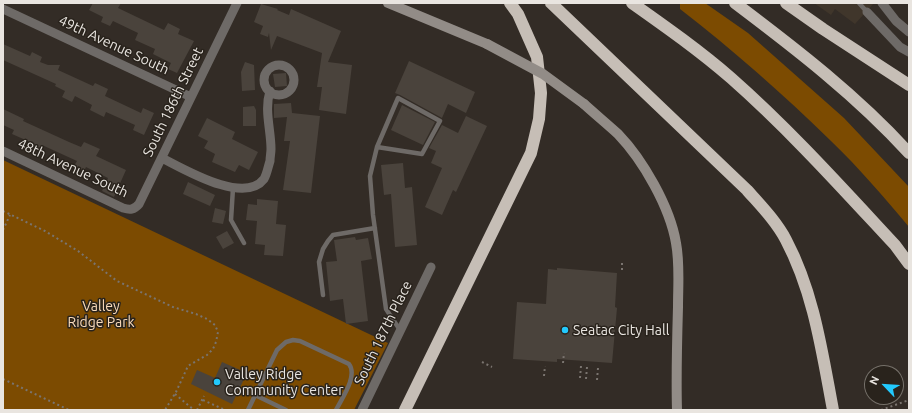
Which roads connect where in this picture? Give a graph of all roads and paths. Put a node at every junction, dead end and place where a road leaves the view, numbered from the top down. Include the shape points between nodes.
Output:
1 (237, 3) edge
2 (388, 3) edge
3 (510, 3) edge
4 (551, 3) edge
5 (632, 3) edge
6 (735, 3) edge
7 (786, 3) edge
8 (859, 3) edge
9 (882, 3) edge
10 (3, 9) edge
11 (867, 12) joint
12 (909, 32) edge
13 (909, 52) edge
14 (909, 85) edge
15 (270, 91) dead end
16 (191, 97) junction
17 (377, 146) junction
18 (3, 151) edge
19 (909, 153) edge
20 (162, 158) junction
21 (233, 188) junction
22 (131, 210) joint
23 (3, 211) edge
24 (10, 215) junction
25 (375, 228) junction
26 (3, 230) edge
27 (244, 243) dead end
28 (622, 261) dead end
29 (909, 264) edge
30 (430, 267) dead end
31 (622, 270) dead end
32 (323, 295) dead end
33 (400, 330) junction
34 (564, 353) dead end
35 (482, 362) dead end
36 (563, 363) dead end
37 (545, 366) dead end
38 (580, 366) dead end
39 (492, 367) dead end
40 (587, 367) dead end
41 (598, 368) dead end
42 (544, 376) dead end
43 (580, 378) dead end
44 (3, 379) edge
45 (586, 379) dead end
46 (597, 380) dead end
47 (175, 394) junction
48 (204, 396) dead end
49 (255, 396) junction
50 (203, 400) junction
51 (909, 400) edge
52 (69, 410) edge
53 (165, 410) edge
54 (195, 410) edge
55 (225, 410) edge
56 (248, 410) edge
57 (286, 410) edge
58 (336, 410) edge
59 (362, 410) edge
60 (405, 410) edge
61 (677, 410) edge
62 (832, 410) edge
63 (881, 410) edge

1 - 16 street, South 186th Street
2 - 61 main road, bridge via 487,44 543,74 584,104 619,135 633,154 652,181 666,210 676,242
3 - 60 highway via 518,14 536,57 540,113 531,152
4 - 62 highway via 747,190 771,217 786,240 801,272 810,300
5 - 29 highway via 681,37 731,78 785,128 895,245
6 - 19 highway via 780,36 840,86
7 - 14 highway
8 - 11 lane
9 - 12 street via 896,21
10 - 16 street, 49th Avenue South
11 - 13 street via 900,47
15 - 21 street via 267,102 272,150 268,170 263,179 255,185
16 - 20 street, South 186th Street
17 - 17 lane via 398,98 440,121 422,154
17 - 25 lane via 370,176
18 - 22 street, 48th Avenue South
20 - 21 street via 218,184
20 - 22 street, South 186th Street via 139,204
21 - 27 lane via 231,220
23 - 24 path
24 - 26 path
24 - 47 path via 45,231 78,251 117,281 173,307 196,314 215,325 218,332 213,349 188,366
25 - 32 lane via 333,235 328,241 319,262
25 - 33 lane via 386,309
28 - 31 path
30 - 33 street, South 187th Place
33 - 59 street, South 187th Place
34 - 36 path
35 - 39 path
37 - 42 path
38 - 43 path
40 - 45 path
41 - 46 path
44 - 52 path
47 - 53 path
47 - 54 path
48 - 50 path
49 - 56 lane
49 - 57 lane
49 - 58 lane via 277,350 286,342 300,341 351,367 352,376
50 - 54 path
50 - 55 path
51 - 63 path

